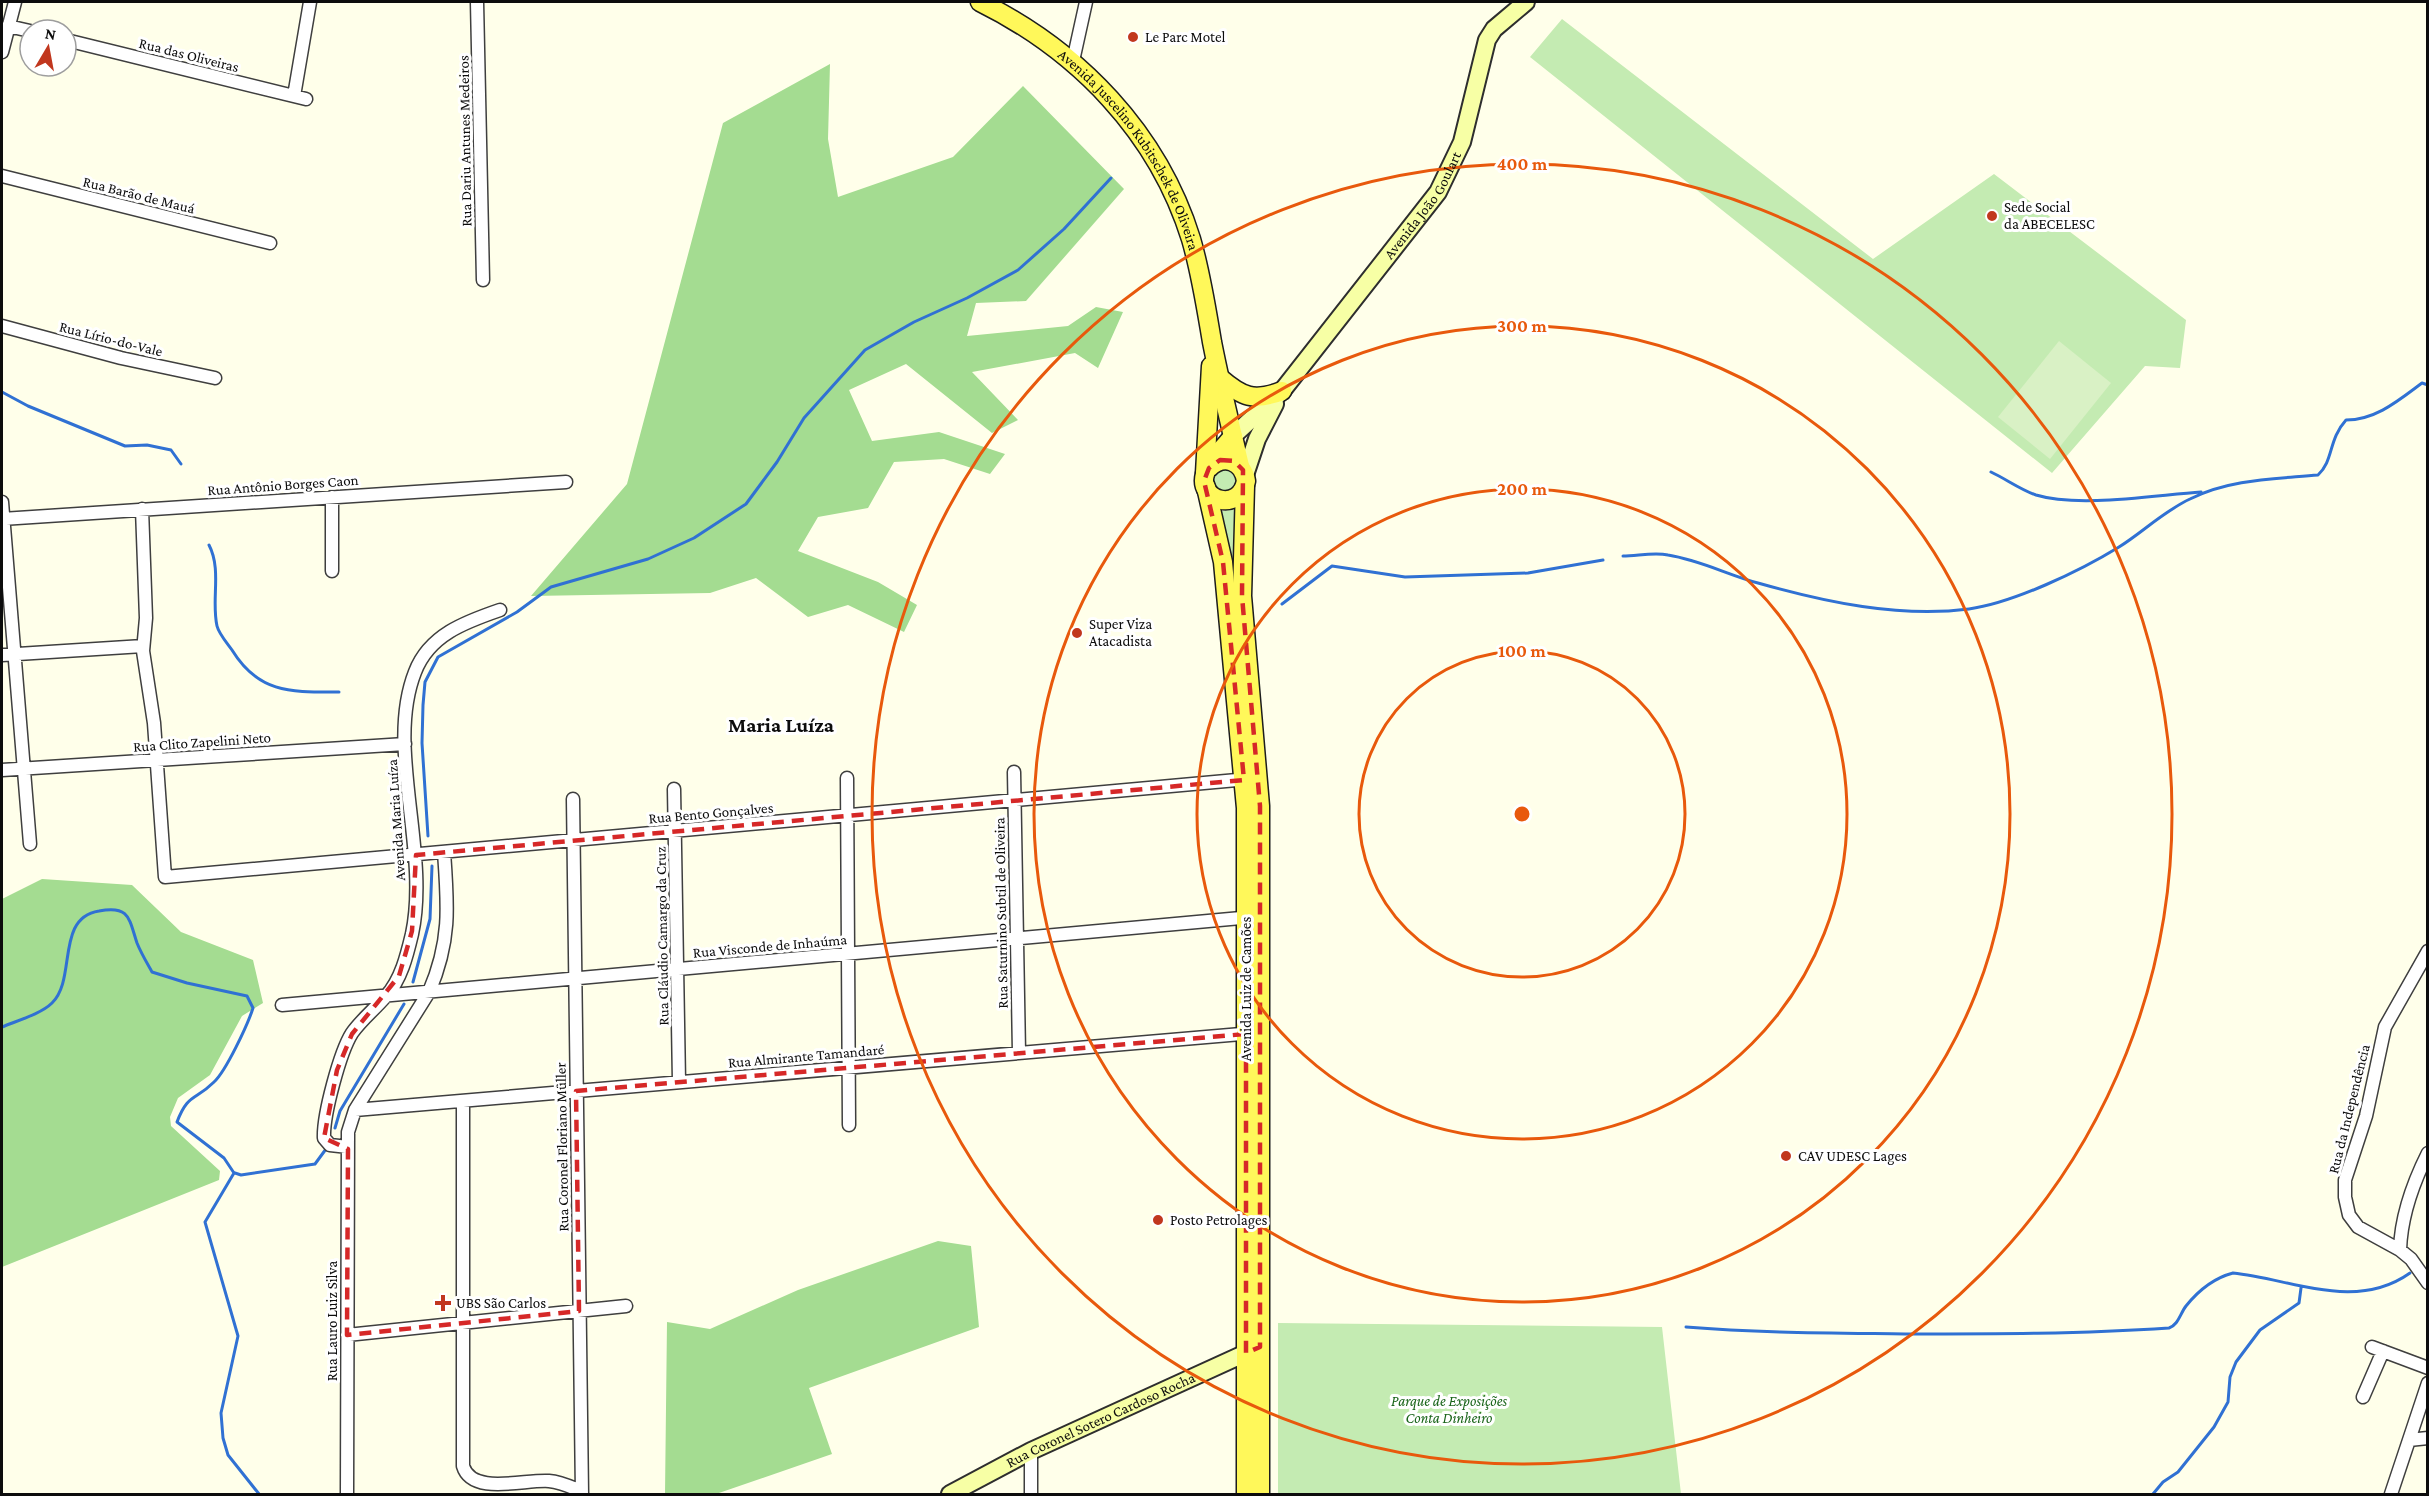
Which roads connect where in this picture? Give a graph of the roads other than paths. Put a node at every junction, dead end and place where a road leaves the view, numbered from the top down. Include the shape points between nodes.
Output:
1 (15, 2) edge
2 (310, 2) edge
3 (477, 2) edge
4 (980, 2) edge
5 (1086, 2) edge
6 (1526, 2) edge
7 (8, 26) junction
8 (18, 28) edge
9 (78, 43) edge
10 (2, 52) edge
11 (1073, 61) junction
12 (2, 176) edge
13 (270, 243) dead end
14 (483, 280) dead end
15 (2, 326) edge
16 (1212, 343) junction
17 (215, 378) dead end
18 (1220, 378) junction
19 (1282, 391) junction
20 (1233, 436) junction
21 (1206, 476) junction
22 (1243, 476) junction
23 (566, 482) dead end
24 (332, 497) junction
25 (2, 502) edge
26 (142, 510) junction
27 (2, 519) edge
28 (332, 571) dead end
29 (500, 610) dead end
30 (143, 646) junction
31 (8, 654) edge
32 (405, 744) junction
33 (156, 760) junction
34 (24, 769) junction
35 (2, 770) edge
36 (1014, 772) dead end
37 (847, 778) dead end
38 (1252, 779) junction
39 (674, 789) dead end
40 (573, 799) dead end
41 (1014, 801) junction
42 (847, 816) junction
43 (675, 831) junction
44 (573, 840) junction
45 (30, 844) dead end
46 (444, 852) junction
47 (416, 855) junction
48 (1253, 917) junction
49 (1016, 939) junction
50 (2427, 951) edge
51 (848, 954) junction
52 (678, 969) junction
53 (575, 979) junction
54 (429, 992) junction
55 (387, 995) junction
56 (282, 1005) dead end
57 (1253, 1033) junction
58 (1018, 1053) junction
59 (849, 1068) junction
60 (680, 1082) junction
61 (576, 1091) junction
62 (464, 1101) junction
63 (355, 1110) junction
64 (849, 1125) dead end
65 (348, 1147) junction
66 (2427, 1153) edge
67 (2400, 1250) junction
68 (2427, 1283) edge
69 (626, 1306) dead end
70 (579, 1311) junction
71 (463, 1323) junction
72 (347, 1335) junction
73 (1253, 1350) junction
74 (2427, 1368) edge
75 (2427, 1383) edge
76 (2363, 1397) dead end
77 (2427, 1438) edge
78 (2409, 1440) junction
79 (1031, 1451) junction
80 (581, 1493) edge
81 (347, 1494) edge
82 (950, 1494) edge
83 (1031, 1494) edge
84 (1246, 1494) edge
85 (1260, 1494) edge
86 (2391, 1494) edge

1 - 7 street
2 - 9 street, Rua das Oliveiras via 300,97
3 - 14 street, Rua Dariu Antunes Medeiros
4 - 11 main road, Avenida Juscelino Kubitschek de Oliveira via 1037,33
5 - 11 street
6 - 19 main road, Avenida João Goulart via 1487,40 1462,142 1438,192
7 - 8 street
7 - 10 street
11 - 16 main road, Avenida Juscelino Kubitschek de Oliveira via 1121,111 1164,175 1191,240
12 - 13 street, Rua Barão de Mauá
15 - 17 street, Rua Lírio-do-Vale
16 - 18 main road, Avenida Juscelino Kubitschek de Oliveira
16 - 21 main road, Avenida Juscelino Kubitschek de Oliveira
18 - 19 main road via 1233,389 1254,397 1265,398
18 - 20 main road, Avenida Juscelino Kubitschek de Oliveira
19 - 20 main road, Avenida João Goulart
19 - 22 main road, Avenida João Goulart
20 - 21 main road
20 - 22 main road, Avenida Juscelino Kubitschek de Oliveira
21 - 22 main road via 1214,463 1227,460
21 - 22 main road via 1213,497 1225,501 1238,497
21 - 38 main road, Avenida Luiz de Camões via 1223,562
22 - 38 main road, Avenida Luiz de Camões via 1242,596
23 - 24 street, Rua Antônio Borges Caon
24 - 26 street, Rua Antônio Borges Caon
24 - 28 street
25 - 27 street
26 - 27 street, Rua Antônio Borges Caon
26 - 30 street via 146,618
27 - 31 street
29 - 32 street, Avenida Maria Luíza via 453,628 425,653 405,704
30 - 31 street
30 - 33 street
31 - 34 street
32 - 33 street, Rua Clito Zapelini Neto
32 - 47 street, Avenida Maria Luíza
33 - 34 street, Rua Clito Zapelini Neto
33 - 47 street, Rua Bento Gonçalves via 165,877
34 - 35 street, Rua Clito Zapelini Neto
34 - 45 street
36 - 41 street, Rua Saturnino Subtil de Oliveira
37 - 42 street
38 - 41 street, Rua Bento Gonçalves
38 - 48 main road, Avenida Luiz de Camões
39 - 43 street, Rua Cláudio Camargo da Cruz
40 - 44 street, Rua Coronel Floriano Müller
41 - 42 street, Rua Bento Gonçalves
41 - 49 street, Rua Saturnino Subtil de Oliveira
42 - 43 street, Rua Bento Gonçalves
42 - 51 street
43 - 44 street, Rua Bento Gonçalves
43 - 52 street, Rua Cláudio Camargo da Cruz
44 - 46 street, Rua Bento Gonçalves
44 - 53 street, Rua Coronel Floriano Müller
46 - 47 street, Rua Bento Gonçalves
46 - 54 street via 447,934
47 - 55 street, Avenida Maria Luíza via 412,931 399,976
48 - 49 street, Rua Visconde de Inhaúma
48 - 57 main road, Avenida Luiz de Camões
49 - 51 street, Rua Visconde de Inhaúma
49 - 58 street, Rua Saturnino Subtil de Oliveira
50 - 67 street, Rua da Independência via 2385,1027 2366,1116 2345,1180 2344,1197 2349,1215 2358,1227
51 - 52 street, Rua Visconde de Inhaúma
51 - 59 street
52 - 53 street, Rua Visconde de Inhaúma
52 - 60 street, Rua Cláudio Camargo da Cruz
53 - 54 street, Rua Visconde de Inhaúma
53 - 61 street, Rua Coronel Floriano Müller
54 - 55 street, Rua Visconde de Inhaúma
54 - 63 street
55 - 56 street, Rua Visconde de Inhaúma
55 - 65 street, Avenida Maria Luíza via 352,1034 337,1070 324,1138 330,1145
57 - 58 street, Rua Almirante Tamandaré
57 - 73 main road, Avenida Luiz de Camões
58 - 59 street, Rua Almirante Tamandaré
59 - 60 street, Rua Almirante Tamandaré
59 - 64 street
60 - 61 street, Rua Almirante Tamandaré
61 - 62 street, Rua Almirante Tamandaré
61 - 70 street, Rua Coronel Floriano Müller
62 - 63 street, Rua Almirante Tamandaré
62 - 71 street
63 - 65 street
65 - 72 street, Rua Lauro Luiz Silva
66 - 67 street via 2416,1175
67 - 68 street, Rua da Independência
69 - 70 street
70 - 71 street
70 - 80 street, Rua Coronel Floriano Müller
71 - 72 street
71 - 80 street via 465,1474 479,1482 561,1483
72 - 81 street, Rua Lauro Luiz Silva
73 - 79 main road, Rua Coronel Sotero Cardoso Rocha
73 - 84 main road, Avenida Luiz de Camões
73 - 85 main road, Avenida Luiz de Camões
74 - 76 street via 2378,1349
75 - 78 street
77 - 78 street
78 - 86 street
79 - 82 main road, Rua Coronel Sotero Cardoso Rocha
79 - 83 street

